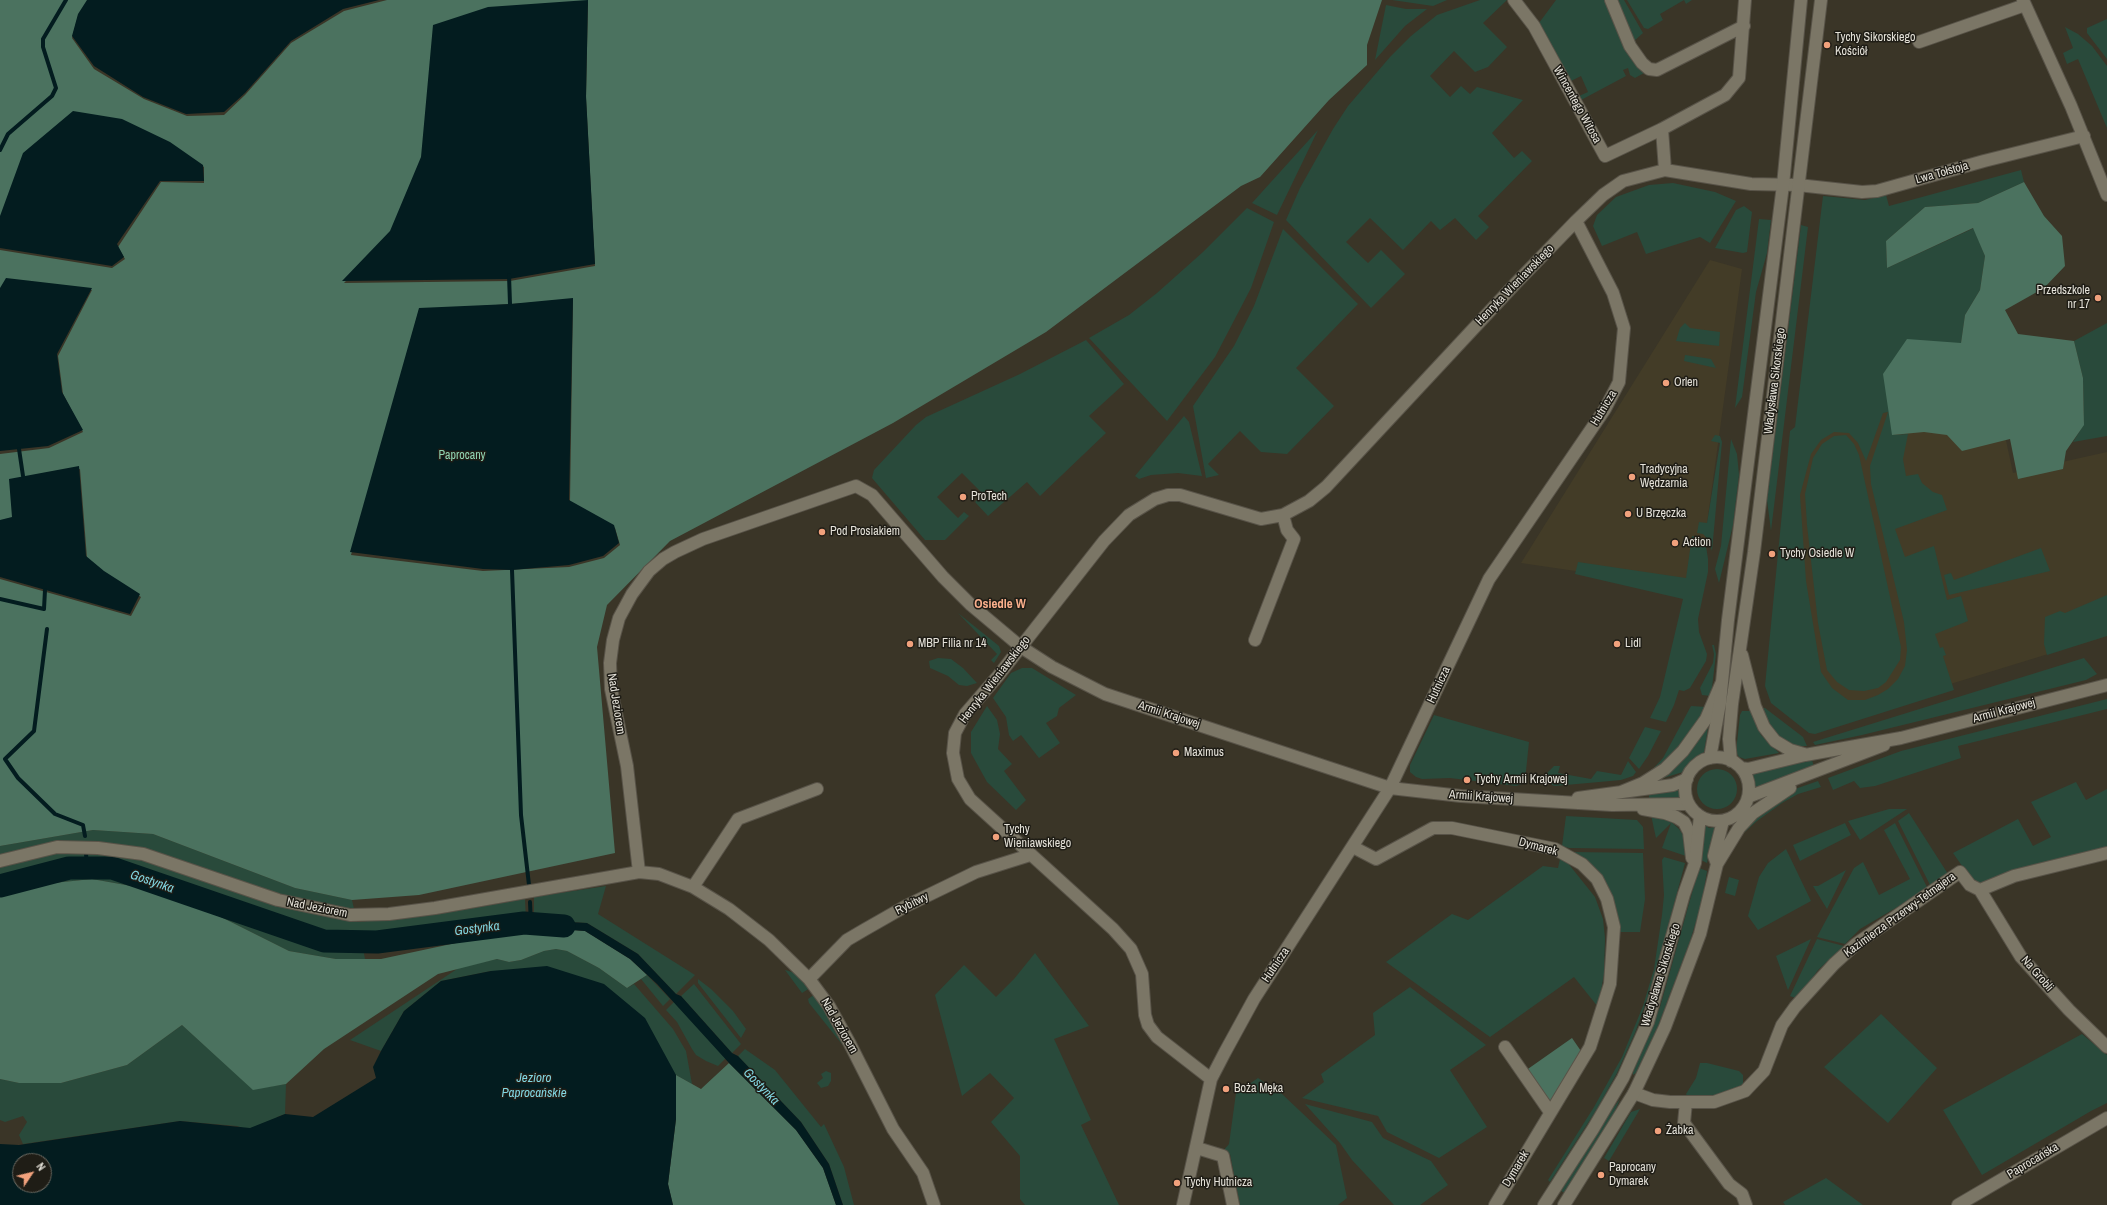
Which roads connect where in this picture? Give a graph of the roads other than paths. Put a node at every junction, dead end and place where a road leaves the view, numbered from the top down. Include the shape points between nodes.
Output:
1 (1514, 0) edge
2 (1611, 0) edge
3 (1745, 0) edge
4 (1801, 0) edge
5 (1821, 0) edge
6 (2024, 2) edge
7 (1744, 26) junction
8 (1919, 42) dead end
9 (1662, 129) junction
10 (2084, 136) junction
11 (1665, 170) junction
12 (1783, 185) junction
13 (1798, 185) junction
14 (2107, 195) edge
15 (1576, 221) junction
16 (849, 488) joint
17 (1283, 515) junction
18 (1255, 640) dead end
19 (1021, 647) junction
20 (1740, 648) junction
21 (1721, 683) junction
22 (2107, 684) edge
23 (1901, 738) junction
24 (1805, 755) junction
25 (1710, 758) junction
26 (1736, 764) junction
27 (1813, 774) junction
28 (1687, 779) junction
29 (1390, 788) junction
30 (817, 789) dead end
31 (1621, 792) junction
32 (1748, 797) junction
33 (1559, 801) junction
34 (1688, 804) junction
35 (1630, 805) junction
36 (1700, 816) junction
37 (1723, 821) junction
38 (1353, 847) junction
39 (2107, 853) edge
40 (1030, 855) junction
41 (0, 861) edge
42 (1717, 864) junction
43 (640, 872) junction
44 (693, 887) junction
45 (1980, 890) junction
46 (1684, 894) junction
47 (809, 979) junction
48 (1505, 1047) dead end
49 (2107, 1047) edge
50 (1212, 1079) junction
51 (1634, 1093) junction
52 (1686, 1102) junction
53 (1550, 1112) junction
54 (2107, 1118) edge
55 (1197, 1148) junction
56 (934, 1205) edge
57 (1183, 1205) edge
58 (1233, 1205) edge
59 (1495, 1205) edge
60 (1544, 1205) edge
61 (1564, 1205) edge
62 (1746, 1205) edge
63 (1958, 1205) edge

1 - 9 street, Wincentego Witosa via 1534,26 1605,156
2 - 7 street via 1630,46 1642,64 1649,69 1656,70
3 - 7 street, Wincentego Witosa
4 - 12 street, Władysława Sikorskiego
5 - 13 street, Władysława Sikorskiego
6 - 8 street
6 - 10 street
7 - 9 street, Wincentego Witosa via 1739,78 1724,95
9 - 11 street
10 - 13 street, Lwa Tołstoja via 1877,191 1862,192
10 - 14 street
11 - 12 street, Henryka Wieniawskiego via 1751,184
11 - 15 street, Henryka Wieniawskiego via 1623,181 1603,195
12 - 13 street, Henryka Wieniawskiego
12 - 21 street, Władysława Sikorskiego
13 - 20 street, Władysława Sikorskiego
15 - 17 street, Henryka Wieniawskiego via 1326,487 1309,501
15 - 29 street, Hutnicza via 1613,293 1624,328 1619,382 1605,409 1489,579
16 - 19 street, Armii Krajowej via 856,486 872,495 970,605
16 - 43 street, Nad Jeziorem via 703,539 675,552 649,571 632,594 619,618 610,663 611,689 627,766
17 - 18 street via 1294,539
17 - 19 street, Henryka Wieniawskiego via 1262,519 1180,495 1155,499 1129,515 1104,541
19 - 29 street, Armii Krajowej via 1052,667 1105,694
19 - 40 street, Henryka Wieniawskiego via 966,714 955,733 953,753 958,779 970,800
20 - 24 street via 1755,706 1764,727 1780,744
20 - 26 street, Władysława Sikorskiego via 1729,739
21 - 25 street, Władysława Sikorskiego
21 - 31 street, Władysława Sikorskiego via 1706,720 1683,751 1660,772 1643,783
22 - 23 street, Armii Krajowej
23 - 24 street, Armii Krajowej
23 - 27 street, Armii Krajowej
24 - 26 street, Armii Krajowej via 1762,766
25 - 26 street via 1724,758
25 - 28 street via 1696,765
26 - 32 street via 1747,779
27 - 32 street, Armii Krajowej
27 - 42 street via 1753,813 1736,832
28 - 31 street, Armii Krajowej via 1673,786
28 - 34 street via 1685,791
29 - 33 street, Armii Krajowej via 1461,796
29 - 38 street, Hutnicza
30 - 44 street via 738,819
31 - 33 street, Armii Krajowej
32 - 37 street via 1739,812
33 - 35 street, Armii Krajowej
34 - 35 street, Armii Krajowej
34 - 36 street
35 - 46 street, Armii Krajowej via 1665,813 1684,822 1689,832 1692,862
36 - 37 street via 1711,821
36 - 46 street, Władysława Sikorskiego via 1695,863
37 - 42 street, Władysława Sikorskiego via 1714,856
38 - 50 street, Hutnicza via 1254,999
38 - 53 street, Dymarek via 1376,859 1433,828 1452,828 1555,849 1582,864 1597,880 1607,899 1614,927 1610,984 1590,1047
39 - 45 street via 2014,876
40 - 47 street, Rybitwy via 976,872 888,916 847,940
40 - 50 street, Henryka Wieniawskiego via 1113,929 1131,949 1142,974 1148,1026 1157,1037
41 - 43 street, Nad Jeziorem via 56,847 98,848 143,854 278,900 350,915 389,914 435,908
42 - 51 street, Władysława Sikorskiego via 1700,934 1665,1027
43 - 44 street, Nad Jeziorem via 659,874
44 - 47 street, Nad Jeziorem via 729,909 769,940
45 - 49 street, Na Grobli via 2021,958
45 - 52 street, Kazimierza Przerwy-Tetmajera via 1970,885 1960,872 1856,944 1795,1007 1782,1025 1764,1071 1745,1091 1714,1102
46 - 60 street, Władysława Sikorskiego via 1655,1001 1623,1078
47 - 56 street, Nad Jeziorem via 829,1006 893,1129 924,1173
48 - 53 street
50 - 55 street, Hutnicza
51 - 52 street, Kazimierza Przerwy-Tetmajera via 1653,1100
51 - 61 street, Władysława Sikorskiego
52 - 62 street via 1684,1123 1729,1184 1742,1194
53 - 59 street, Dymarek
54 - 63 street, Paprocańska
55 - 57 street, Hutnicza
55 - 58 street via 1223,1156

